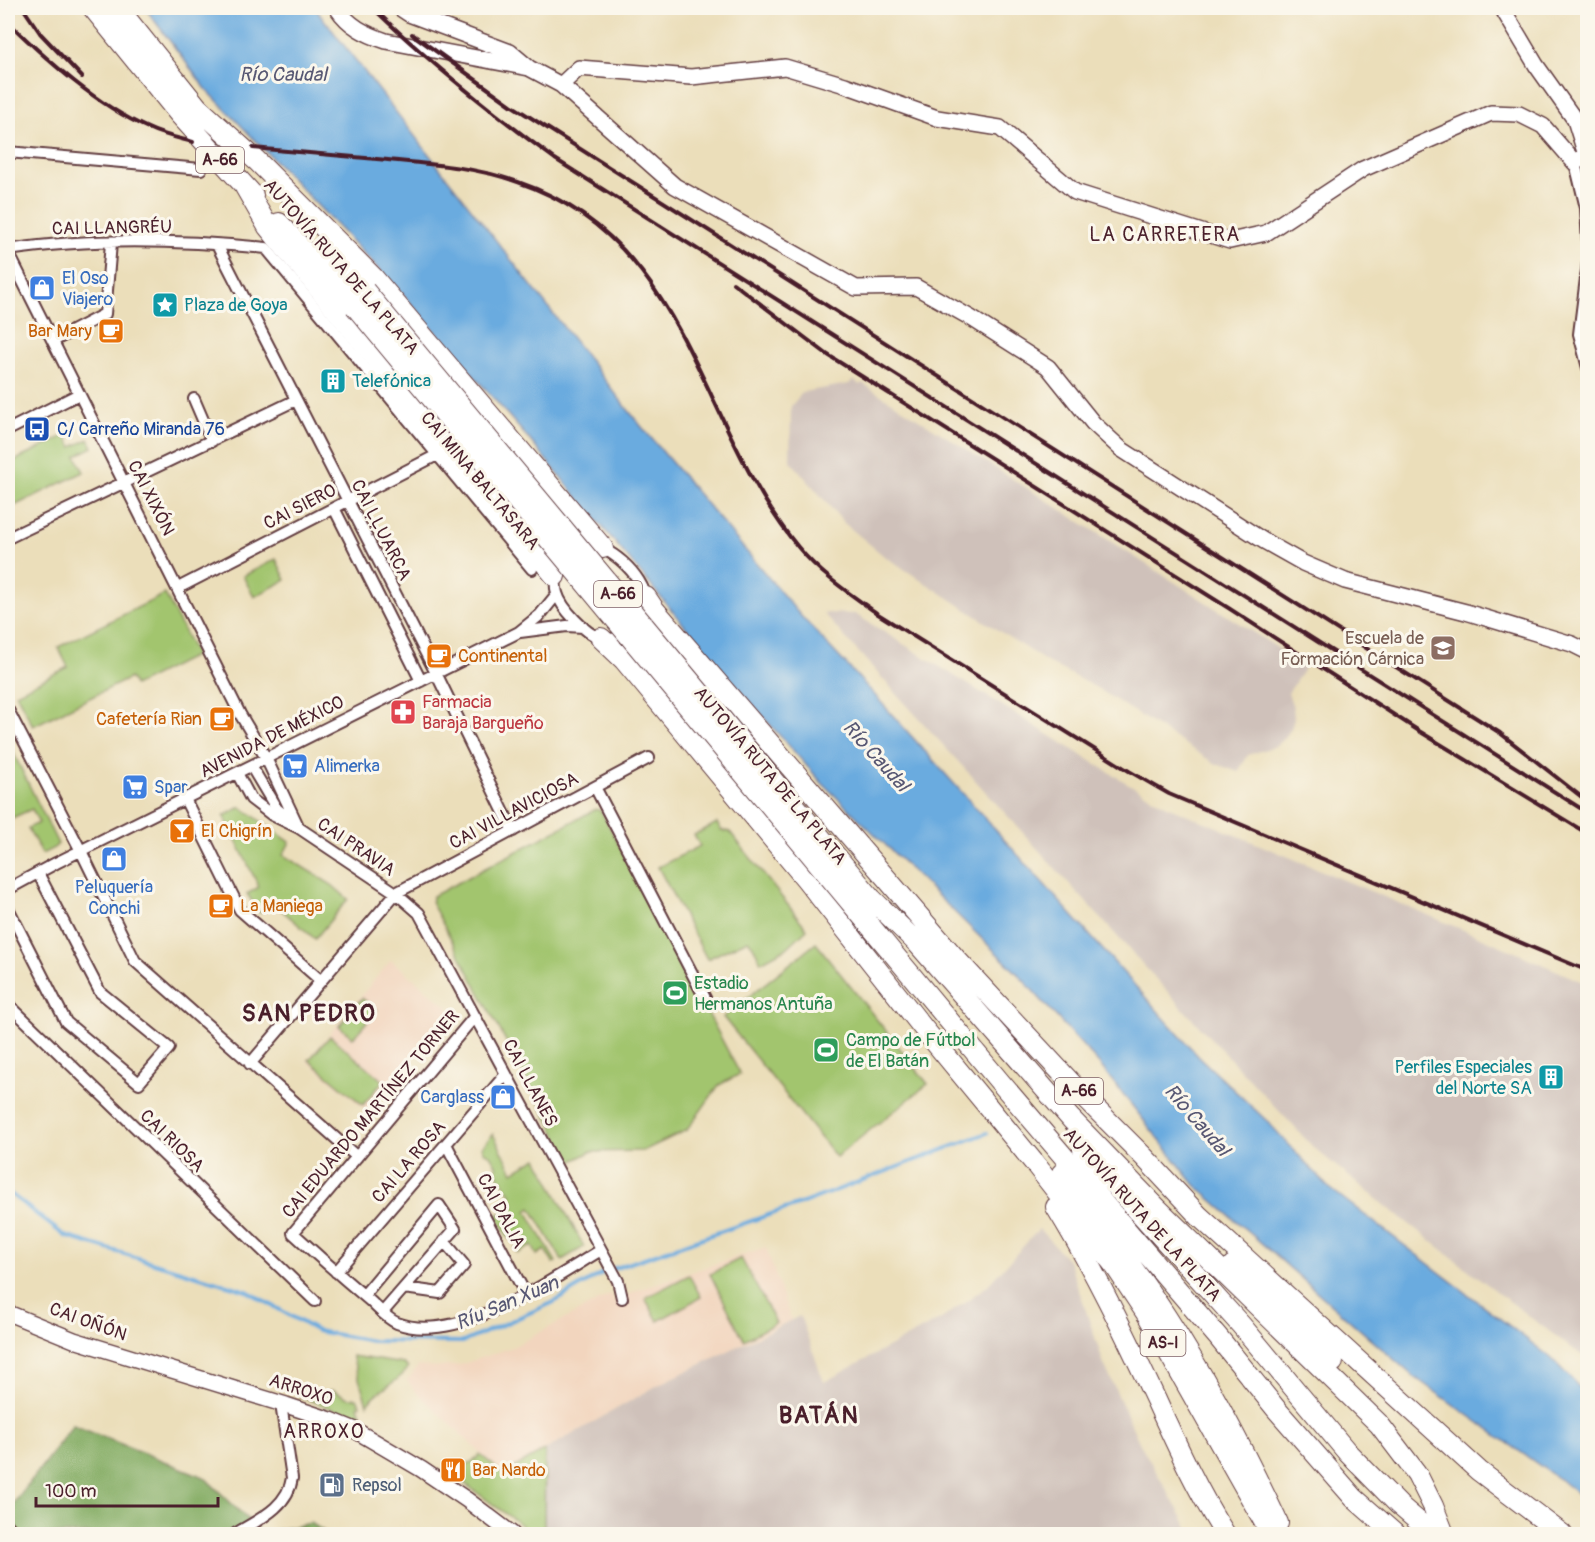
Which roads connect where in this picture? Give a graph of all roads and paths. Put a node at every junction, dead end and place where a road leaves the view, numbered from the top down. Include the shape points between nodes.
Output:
1 (93, 8) edge
2 (118, 8) edge
3 (337, 8) edge
4 (400, 8) edge
5 (1502, 8) edge
6 (529, 68) junction
7 (561, 85) junction
8 (195, 105) junction
9 (8, 152) edge
10 (1575, 163) junction
11 (201, 170) dead end
12 (245, 187) junction
13 (111, 243) junction
14 (1587, 243) edge
15 (217, 245) junction
16 (266, 248) joint
17 (8, 251) edge
18 (1587, 262) edge
19 (360, 298) junction
20 (53, 341) junction
21 (1587, 368) edge
22 (79, 394) junction
23 (194, 399) dead end
24 (296, 400) junction
25 (8, 430) edge
26 (212, 441) junction
27 (437, 455) junction
28 (125, 482) junction
29 (348, 501) junction
30 (333, 508) junction
31 (8, 538) edge
32 (603, 548) junction
33 (532, 569) dead end
34 (556, 585) junction
35 (178, 588) junction
36 (646, 597) junction
37 (583, 627) junction
38 (519, 632) junction
39 (601, 638) junction
40 (1587, 652) edge
41 (436, 673) junction
42 (421, 681) junction
43 (8, 710) edge
44 (266, 758) junction
45 (648, 758) dead end
46 (251, 766) junction
47 (237, 773) junction
48 (595, 787) junction
49 (185, 799) junction
50 (299, 828) junction
51 (513, 831) junction
52 (81, 851) junction
53 (38, 873) junction
54 (8, 889) edge
55 (396, 893) junction
56 (864, 904) junction
57 (8, 908) edge
58 (956, 959) junction
59 (320, 980) junction
60 (707, 1002) dead end
61 (8, 1004) edge
62 (475, 1016) junction
63 (924, 1029) junction
64 (250, 1064) junction
65 (506, 1074) junction
66 (1000, 1082) junction
67 (446, 1144) junction
68 (357, 1157) junction
69 (444, 1241) junction
70 (602, 1250) junction
71 (336, 1272) junction
72 (404, 1288) junction
73 (362, 1294) junction
74 (526, 1294) junction
75 (622, 1298) dead end
76 (315, 1301) dead end
77 (383, 1312) junction
78 (8, 1313) edge
79 (157, 1366) joint
80 (281, 1404) junction
81 (1382, 1422) junction
82 (235, 1534) edge
83 (512, 1534) edge
84 (1226, 1534) edge
85 (1271, 1534) edge
86 (1283, 1534) edge
87 (1395, 1534) edge
88 (1432, 1534) edge
89 (1444, 1534) edge
90 (1451, 1534) edge
91 (1562, 1534) edge

1 - 12 highway, AUTOVÍA RUTA DE LA PLATA / A-66 via 179,114
2 - 8 highway, AUTOVÍA RUTA DE LA PLATA / A-66
3 - 6 street via 363,33 386,41
4 - 6 street via 510,52
5 - 10 street via 1575,120 1586,155
6 - 7 street
7 - 10 street via 579,68 691,76 785,67 937,118 1000,128 1075,192 1230,241 1266,233 1363,169 1491,113 1519,114 1543,126
7 - 40 street via 675,186 856,288 916,287 1048,367 1093,423 1121,449 1303,563 1345,581 1466,612
8 - 19 highway, AUTOVÍA RUTA DE LA PLATA / A-66
8 - 32 highway via 373,277
9 - 11 street
10 - 14 street via 1586,208
12 - 19 highway, AUTOVÍA RUTA DE LA PLATA / A-66
12 - 34 highway via 268,227
13 - 15 street, CAI LLANGRÉU
13 - 17 street, CAI LLANGRÉU via 56,244
13 - 20 street via 105,314
15 - 16 street, CAI LLANGRÉU
15 - 24 street, CAI ḶḶUARCA
16 - 27 street, CAI MINA BALTASARA
17 - 20 street, CAI XIXÓN
18 - 21 street via 1579,334
19 - 56 highway, AUTOVÍA RUTA DE LA PLATA / A-66, bridge
20 - 22 street, CAI XIXÓN
22 - 25 street
22 - 28 street, CAI XIXÓN
23 - 26 street
24 - 26 street
24 - 29 street, CAI ḶḶUARCA
26 - 28 street
27 - 29 street, CAI SIERO
27 - 33 street, CAI MINA BALTASARA
28 - 31 street
28 - 35 street, CAI XIXÓN
29 - 30 street, CAI SIERO
29 - 41 street, CAI ḶḶUARCA
30 - 35 street, CAI SIERO
30 - 42 street
32 - 34 street via 583,547 569,554 561,561
32 - 36 street via 620,558 638,578
34 - 37 street via 564,607
34 - 38 street, AVENIDA DE MÉXICO via 540,615
35 - 44 street, CAI XIXÓN
36 - 39 street via 645,617 634,630 621,638
36 - 58 highway, A-66
37 - 38 street, AVENIDA DE MÉXICO
37 - 39 street
38 - 41 street, AVENIDA DE MÉXICO
39 - 63 highway via 624,660 805,878
41 - 42 street, AVENIDA DE MÉXICO
41 - 51 street, CAI ḶḶUARCA
42 - 44 street, AVENIDA DE MÉXICO
43 - 52 street
44 - 46 street, AVENIDA DE MÉXICO
44 - 50 street, CAI PRAVIA
45 - 48 street, CAI VILLAVICIOSA
46 - 47 street, AVENIDA DE MÉXICO
46 - 50 street, CAI PRAVIA via 276,808
47 - 49 street, AVENIDA DE MÉXICO
47 - 50 street, CAI PRAVIA via 251,799
48 - 51 street, CAI VILLAVICIOSA
48 - 60 street
49 - 52 street, AVENIDA DE MÉXICO
49 - 59 street via 240,910
50 - 55 street, CAI PRAVIA
51 - 55 street, CAI VILLAVICIOSA
52 - 53 street, AVENIDA DE MÉXICO
52 - 64 street via 135,961
53 - 54 street, AVENIDA DE MÉXICO
53 - 57 street via 100,992 170,1048 139,1083 66,1022
55 - 59 street
55 - 62 street, CAI LLANES via 419,913
56 - 66 highway, AUTOVÍA RUTA DE LA PLATA / A-66
56 - 81 highway via 917,943 1071,1119 1157,1208
56 - 88 highway, AUTOVÍA RUTA DE LA PLATA / A-66 via 1241,1325 1348,1453
58 - 81 highway via 1081,1105 1227,1259 1356,1385
58 - 91 highway, A-66 via 1198,1216 1479,1472
59 - 64 street
61 - 76 street, CAI RIOSA
62 - 65 street, CAI LLANES
62 - 68 street, CAI EDUARDO MARTÍNEZ TORNER
63 - 84 highway via 1050,1199 1083,1252 1188,1468
63 - 85 highway, AS-I via 1115,1266 1148,1316
64 - 68 street
65 - 67 street, CAI LA ROSA
65 - 70 street, CAI LLANES
66 - 86 highway, AS-I via 1024,1123 1167,1317 1206,1382
66 - 87 highway, AUTOVÍA RUTA DE LA PLATA / A-66 via 1276,1410 1354,1498
67 - 71 street, CAI LA ROSA
67 - 74 street, CAI DALIA
68 - 71 street, CAI EDUARDO MARTÍNEZ TORNER via 293,1233
69 - 72 street
69 - 72 street via 464,1265 440,1293
69 - 73 street via 455,1229 439,1205
70 - 74 street
70 - 75 street, CAI LLANES
71 - 73 street
72 - 77 street
73 - 77 street
74 - 77 street via 483,1315 446,1326 419,1328 395,1323
78 - 79 street, CAI OÑÓN via 74,1340
79 - 80 street, ARROXO
80 - 82 street via 292,1478 290,1489 273,1510
80 - 83 street, ARROXO via 332,1420 372,1440 467,1500
81 - 89 highway via 1417,1474
81 - 90 highway via 1423,1471

